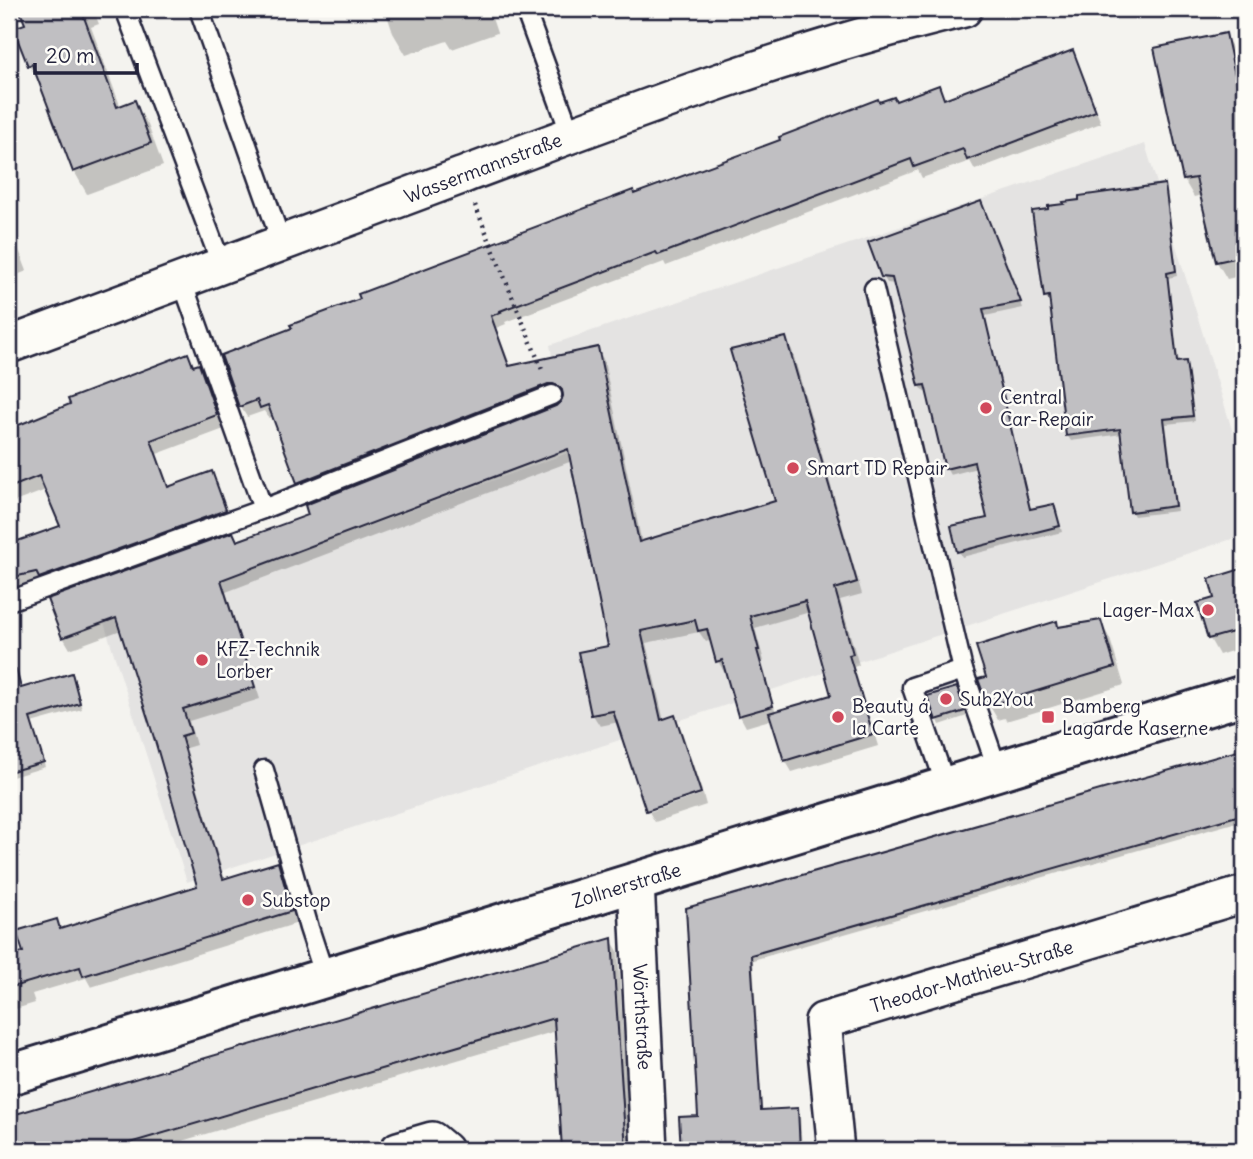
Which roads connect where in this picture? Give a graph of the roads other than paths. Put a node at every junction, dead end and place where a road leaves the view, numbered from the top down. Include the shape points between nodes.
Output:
1 (125, 9) edge
2 (199, 9) edge
3 (525, 9) edge
4 (964, 9) edge
5 (571, 135) junction
6 (282, 244) junction
7 (222, 266) junction
8 (182, 281) junction
9 (874, 289) dead end
10 (9, 345) edge
11 (552, 396) road end
12 (263, 509) junction
13 (9, 601) edge
14 (963, 670) junction
15 (1244, 695) edge
16 (264, 770) dead end
17 (998, 771) junction
18 (946, 786) junction
19 (636, 882) junction
20 (1244, 894) edge
21 (325, 978) junction
22 (9, 1075) edge
23 (398, 1150) edge
24 (444, 1150) edge
25 (649, 1150) edge
26 (835, 1150) edge

1 - 7 lane
2 - 6 lane
3 - 5 lane
4 - 5 street, Wassermannstraße via 742,74
5 - 6 street, Wassermannstraße
6 - 7 street, Wassermannstraße
7 - 8 street, Wassermannstraße
8 - 10 street, Wassermannstraße
8 - 12 lane
9 - 14 lane
11 - 12 lane
12 - 13 lane
14 - 17 lane
14 - 18 lane via 912,687
15 - 17 street, Zollnerstraße
16 - 21 lane
17 - 18 street, Zollnerstraße
18 - 19 street, Zollnerstraße
19 - 21 street, Zollnerstraße
19 - 25 street, Wörthstraße
20 - 26 street, Theodor-Mathieu-Straße via 823,1021
21 - 22 street, Zollnerstraße
23 - 24 street via 432,1140

